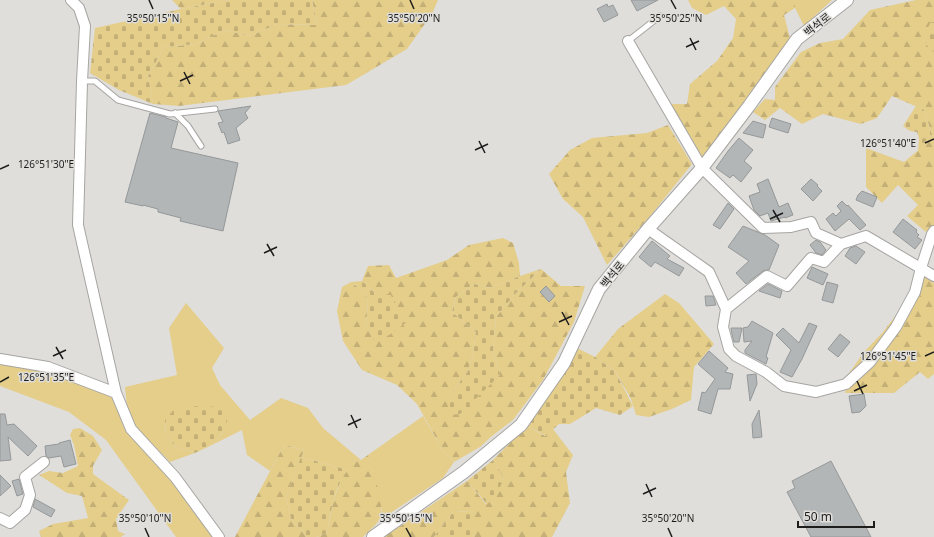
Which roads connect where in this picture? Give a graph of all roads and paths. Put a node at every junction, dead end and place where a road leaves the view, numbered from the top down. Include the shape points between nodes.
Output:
1 (71, 0) edge
2 (847, 0) edge
3 (660, 16) dead end
4 (628, 41) joint
5 (82, 81) junction
6 (215, 109) dead end
7 (175, 113) junction
8 (202, 146) dead end
9 (702, 168) junction
10 (648, 229) junction
11 (934, 231) edge
12 (841, 244) junction
13 (921, 268) junction
14 (934, 276) edge
15 (726, 309) junction
16 (0, 360) edge
17 (116, 394) junction
18 (44, 462) dead end
19 (0, 518) edge
20 (219, 537) edge
21 (373, 537) edge

1 - 5 street via 79,8 85,26
2 - 9 street, 백석로 via 797,39
3 - 4 lane
4 - 9 street
5 - 7 lane via 95,81 118,100 170,114
5 - 17 street via 78,225
6 - 7 lane
7 - 8 lane
9 - 10 street, 백석로
9 - 12 street via 763,228 791,227 811,222 816,233
10 - 15 street via 709,272
10 - 21 street, 백석로 via 600,289 564,363 521,424 464,472
11 - 13 street
12 - 13 street via 866,236
12 - 15 street via 824,262 811,258 787,286 767,276
13 - 14 street
13 - 15 street via 915,292 896,327 870,362 846,384 816,392 784,386 766,372 736,356 729,349 723,326
16 - 17 street via 48,367
17 - 20 street via 131,429 175,478
18 - 19 street via 25,477 30,494 25,510 10,523

